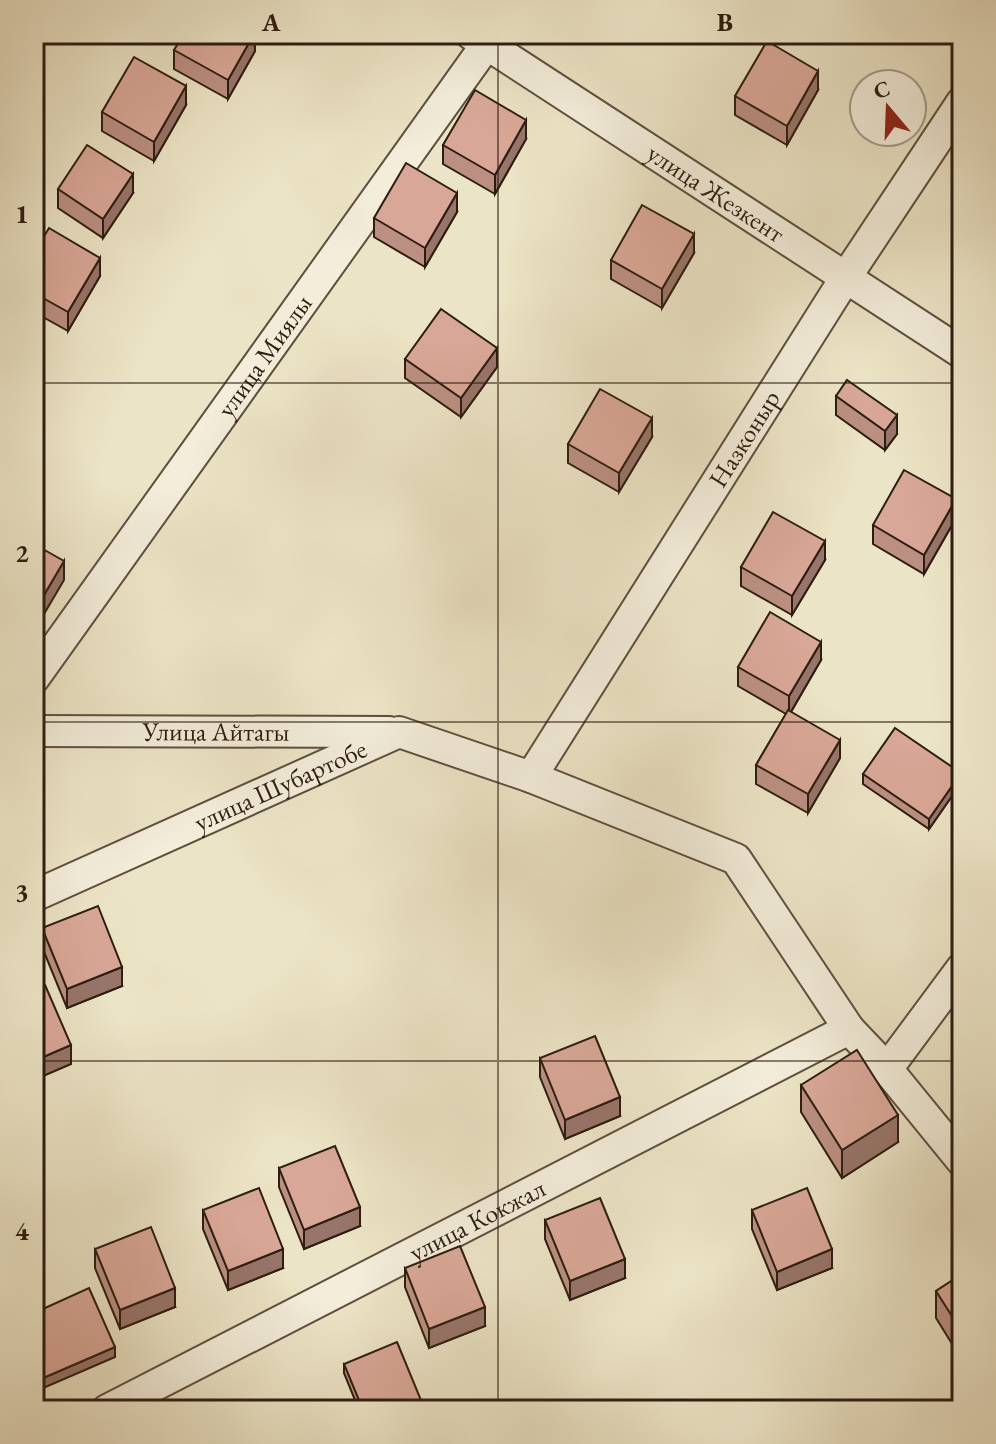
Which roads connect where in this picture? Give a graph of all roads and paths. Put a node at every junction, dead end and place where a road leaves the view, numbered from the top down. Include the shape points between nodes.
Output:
1 (484, 37) edge
2 (962, 102) edge
3 (846, 277) junction
4 (962, 353) edge
5 (34, 678) edge
6 (34, 731) edge
7 (399, 732) junction
8 (531, 777) junction
9 (34, 896) edge
10 (962, 968) edge
11 (849, 1029) junction
12 (887, 1069) junction
13 (962, 1161) edge
14 (107, 1410) edge

1 - 3 street, улица Жезкент
1 - 5 street, улица Миялы
2 - 3 street, Назконыр
3 - 4 street, улица Жезкент
3 - 8 street, Назконыр
6 - 7 street, Улица Айтагы
7 - 8 street, улица Шубартобе
7 - 9 street, улица Шубартобе
8 - 11 street, улица Шубартобе via 736,859
10 - 12 street
11 - 12 street, улица Шубартобе
11 - 14 street, улица Кокжал
12 - 13 street, улица Шубартобе

